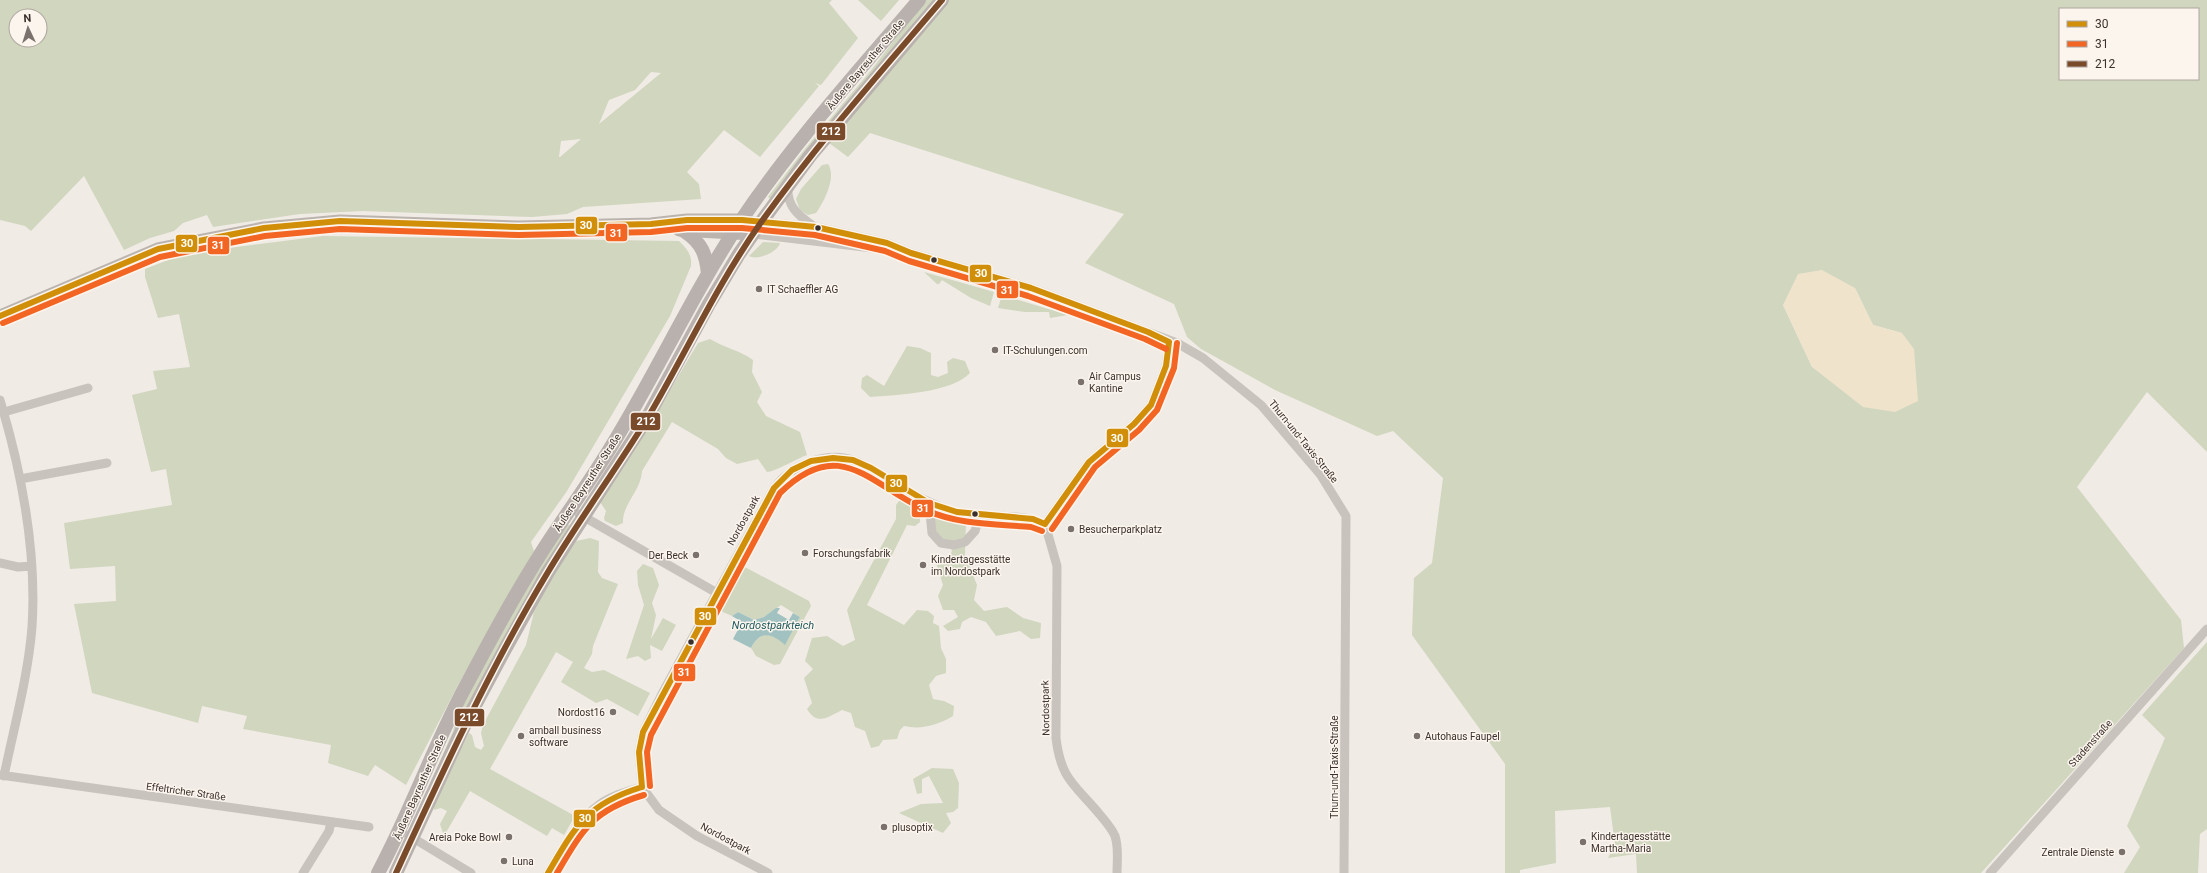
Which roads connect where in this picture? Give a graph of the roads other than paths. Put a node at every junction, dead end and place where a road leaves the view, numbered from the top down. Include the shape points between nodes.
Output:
1 (919, 0) edge
2 (942, 0) edge
3 (788, 185) junction
4 (742, 220) junction
5 (762, 221) junction
6 (651, 224) junction
7 (816, 227) junction
8 (684, 231) junction
9 (734, 232) junction
10 (753, 234) junction
11 (911, 253) junction
12 (708, 274) junction
13 (0, 316) edge
14 (1169, 342) junction
15 (88, 388) dead end
16 (0, 400) edge
17 (4, 412) junction
18 (107, 463) dead end
19 (20, 479) junction
20 (929, 503) junction
21 (570, 508) junction
22 (980, 515) junction
23 (584, 516) junction
24 (1045, 524) junction
25 (0, 563) edge
26 (32, 566) junction
27 (717, 593) junction
28 (2207, 629) edge
29 (2, 775) edge
30 (642, 786) junction
31 (331, 822) junction
32 (369, 827) dead end
33 (400, 830) junction
34 (413, 838) junction
35 (303, 873) edge
36 (378, 873) edge
37 (396, 873) edge
38 (471, 873) edge
39 (548, 873) edge
40 (768, 873) edge
41 (1117, 873) edge
42 (1344, 873) edge
43 (1990, 873) edge

1 - 4 main road, Äußere Bayreuther Straße via 800,142
2 - 3 main road, Äußere Bayreuther Straße
3 - 5 main road, Äußere Bayreuther Straße
3 - 7 street via 794,211
4 - 5 street, Thurn-und-Taxis-Straße
4 - 6 main road via 687,220
4 - 9 main road, Äußere Bayreuther Straße
5 - 7 street, Thurn-und-Taxis-Straße
5 - 10 main road, Äußere Bayreuther Straße
6 - 8 main road
6 - 13 main road via 492,227 360,221 264,228 158,249
7 - 11 street, Thurn-und-Taxis-Straße via 861,236
8 - 9 main road
8 - 12 main road via 703,249
9 - 10 main road
9 - 12 main road, Äußere Bayreuther Straße
10 - 11 street, Thurn-und-Taxis-Straße
10 - 23 main road, Äußere Bayreuther Straße via 709,304 633,442
11 - 14 street, Thurn-und-Taxis-Straße via 1031,288
12 - 21 main road, Äußere Bayreuther Straße via 623,427
14 - 24 street via 1166,366 1151,405 1134,424 1089,462
14 - 42 street, Thurn-und-Taxis-Straße via 1177,343 1203,358 1261,405 1320,474 1346,516
15 - 17 street
16 - 17 street
17 - 19 street
18 - 19 street
19 - 26 street
20 - 22 street, Nordostpark via 957,512
20 - 22 street via 932,533 941,543 954,545 965,542 975,531
20 - 27 street, Nordostpark via 853,460 833,458 811,461 792,470 779,481
21 - 23 street
21 - 33 main road, Äußere Bayreuther Straße via 522,584 460,697
22 - 24 street, Nordostpark via 1033,519
23 - 27 street
23 - 34 main road, Äußere Bayreuther Straße via 548,572 489,679 455,745
24 - 41 street, Nordostpark via 1057,566 1056,738 1059,762 1066,775 1115,836 1118,847
25 - 26 street via 18,567
26 - 29 street via 32,628 25,674
27 - 30 street, Nordostpark via 643,732 639,752
28 - 43 street, Stadenstraße
29 - 31 street, Effeltricher Straße
30 - 39 street via 618,794 595,808 578,828
30 - 40 street, Nordostpark via 654,805 668,817 697,836
31 - 32 street, Effeltricher Straße
31 - 35 street via 329,831
33 - 34 street
33 - 36 main road, Äußere Bayreuther Straße
34 - 37 main road, Äußere Bayreuther Straße
34 - 38 street

